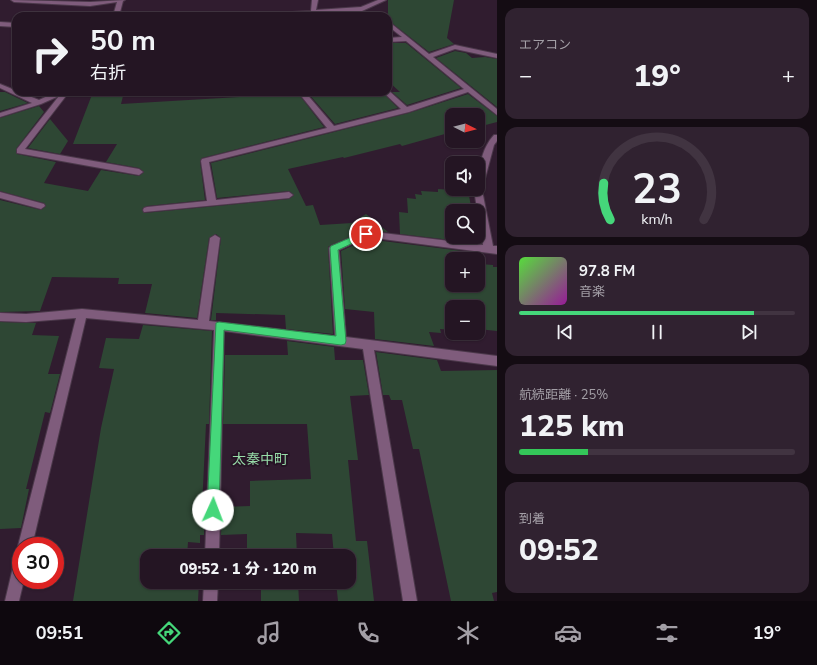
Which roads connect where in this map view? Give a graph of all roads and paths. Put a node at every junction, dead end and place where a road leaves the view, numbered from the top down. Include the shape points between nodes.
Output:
1 (14, 0) edge
2 (121, 0) edge
3 (314, 0) edge
4 (383, 0) edge
5 (45, 1) edge
6 (117, 12) edge
7 (313, 12) edge
8 (325, 12) edge
9 (0, 24) edge
10 (12, 25) edge
11 (392, 26) edge
12 (408, 39) junction
13 (392, 40) edge
14 (430, 56) junction
15 (497, 56) edge
16 (0, 86) edge
17 (468, 90) junction
18 (12, 91) edge
19 (24, 96) edge
20 (54, 96) edge
21 (63, 96) edge
22 (304, 96) edge
23 (390, 96) edge
24 (40, 103) junction
25 (406, 110) junction
26 (497, 113) edge
27 (0, 115) edge
28 (332, 129) junction
29 (497, 137) edge
30 (139, 172) dead end
31 (0, 195) edge
32 (289, 195) dead end
33 (212, 203) junction
34 (41, 206) dead end
35 (147, 210) dead end
36 (215, 238) dead end
37 (493, 250) edge
38 (82, 313) junction
39 (0, 317) edge
40 (203, 324) junction
41 (219, 326) junction
42 (341, 341) junction
43 (368, 345) junction
44 (497, 361) edge
45 (27, 537) edge
46 (212, 549) edge
47 (15, 589) edge
48 (211, 589) edge
49 (12, 601) edge
50 (210, 601) edge
51 (410, 601) edge

1 - 5 street
2 - 5 street via 90,4
2 - 6 street
3 - 7 street
4 - 8 street via 362,9
9 - 10 street
11 - 12 street
12 - 13 street
12 - 14 street
14 - 15 street via 456,47
14 - 17 street
16 - 18 street
17 - 25 street
17 - 26 street
19 - 24 street
20 - 24 street
21 - 30 street via 20,151
22 - 28 street
23 - 25 street
24 - 27 street
25 - 28 street
28 - 33 street via 205,161
29 - 37 street via 490,144 478,190
31 - 34 street
32 - 33 street
33 - 35 street
36 - 40 street
37 - 42 street via 366,234 334,248
38 - 39 street via 26,318
38 - 40 street
38 - 45 street
40 - 41 street
41 - 42 street
41 - 46 street
42 - 43 street
43 - 44 street
43 - 51 street
47 - 49 street
48 - 50 street

